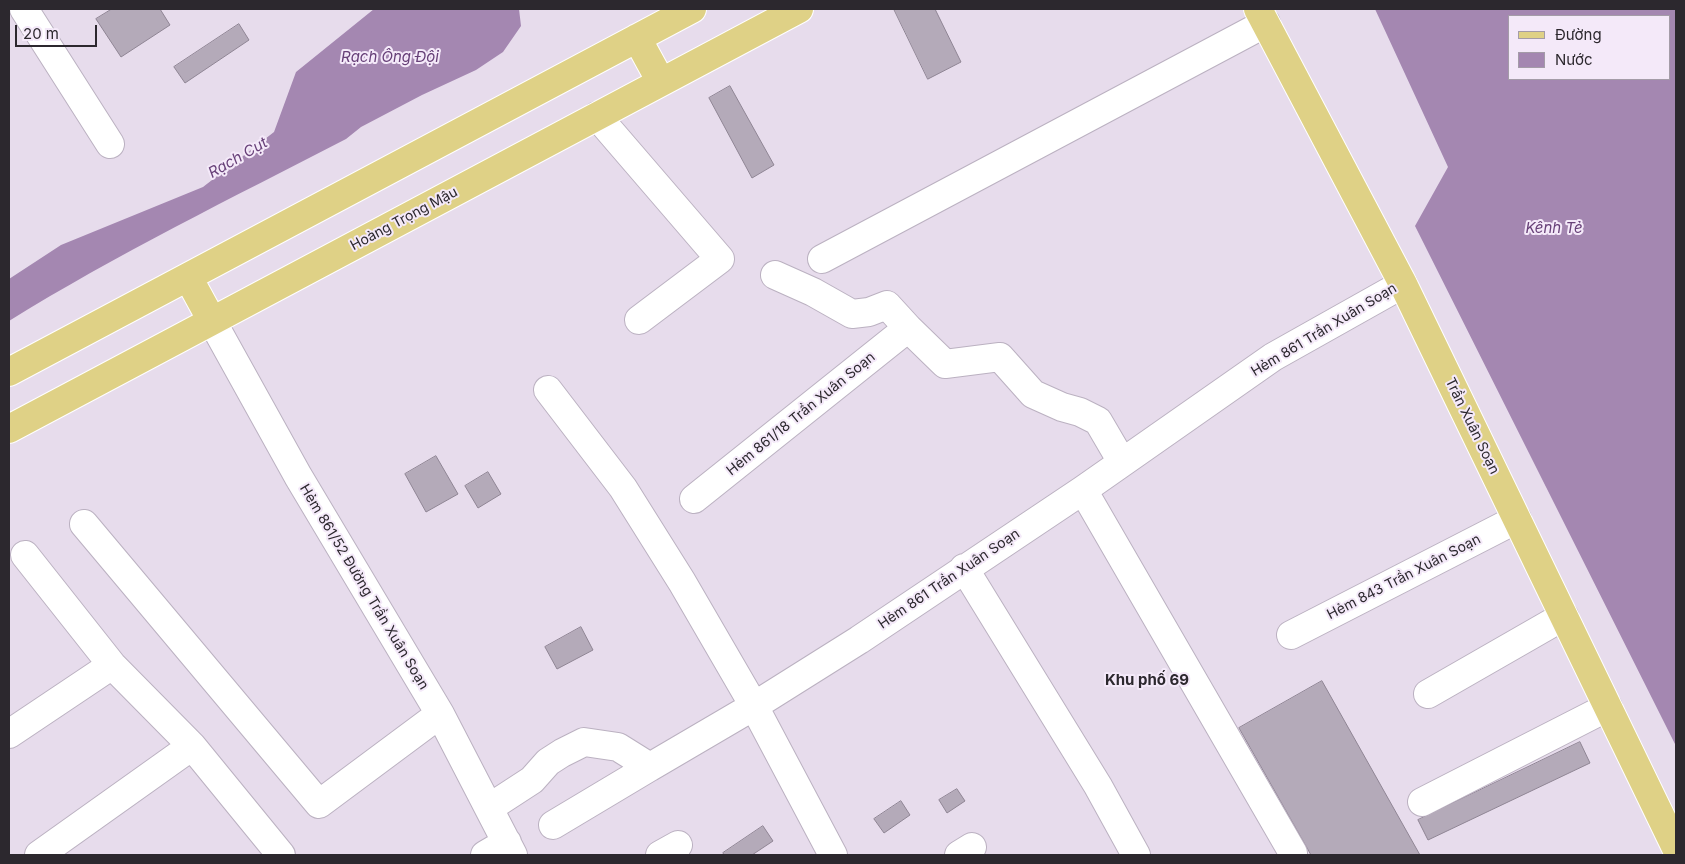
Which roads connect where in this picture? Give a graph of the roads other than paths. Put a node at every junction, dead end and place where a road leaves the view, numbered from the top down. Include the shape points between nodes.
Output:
1 (692, 9) edge
2 (799, 9) edge
3 (32, 12) edge
4 (1262, 16) edge
5 (636, 38) junction
6 (661, 82) junction
7 (597, 116) junction
8 (110, 144) dead end
9 (822, 259) dead end
10 (775, 275) dead end
11 (188, 277) junction
12 (1403, 284) junction
13 (639, 320) dead end
14 (212, 321) junction
15 (908, 328) junction
16 (9, 372) edge
17 (548, 390) dead end
18 (9, 429) edge
19 (1122, 462) junction
20 (1083, 490) junction
21 (694, 499) dead end
22 (1517, 520) junction
23 (84, 524) dead end
24 (25, 555) dead end
25 (964, 568) junction
26 (1564, 616) junction
27 (1291, 634) dead end
28 (112, 665) junction
29 (1428, 694) dead end
30 (754, 706) junction
31 (1608, 707) junction
32 (440, 714) junction
33 (9, 734) edge
34 (192, 746) junction
35 (650, 767) junction
36 (1422, 802) dead end
37 (489, 808) junction
38 (553, 825) dead end
39 (1676, 848) edge
40 (502, 851) edge
41 (1292, 853) dead end
42 (39, 855) edge
43 (281, 855) edge
44 (833, 855) edge
45 (1136, 855) edge

1 - 5 main road
2 - 6 main road, Hoàng Trọng Mậu
3 - 8 street
4 - 9 street
4 - 12 main road, Trần Xuân Soạn
5 - 6 main road
5 - 11 main road
6 - 7 main road, Hoàng Trọng Mậu
7 - 13 street via 720,259
7 - 14 main road, Hoàng Trọng Mậu
10 - 15 street via 852,314 887,305
11 - 14 main road
11 - 16 main road
12 - 19 street, Hẻm 861 Trần Xuân Soạn via 1273,357
12 - 22 main road, Trần Xuân Soạn
14 - 18 main road, Hoàng Trọng Mậu
14 - 32 street, Hẻm 861/52 Đường Trần Xuân Soạn via 298,476
15 - 19 street via 945,364 1000,357 1034,394 1098,421
15 - 21 street, Hẻm 861/18 Trần Xuân Soạn
17 - 30 street via 623,488
19 - 20 street, Hẻm 861 Trần Xuân Soạn
20 - 25 street, Hẻm 861 Trần Xuân Soạn
20 - 41 street
22 - 26 main road, Trần Xuân Soạn
22 - 27 street, Hẻm 843 Trần Xuân Soạn
23 - 32 street via 319,804
24 - 28 street
25 - 30 street, Hẻm 861 Trần Xuân Soạn via 859,640
25 - 45 street via 1098,786
26 - 29 street
26 - 31 main road, Trần Xuân Soạn
28 - 33 street
28 - 34 street
30 - 35 street, Hẻm 861 Trần Xuân Soạn
30 - 44 street
31 - 36 street
31 - 39 main road, Trần Xuân Soạn
32 - 37 street, Hẻm 861/52 Đường Trần Xuân Soạn
34 - 42 street
34 - 43 street
35 - 37 street via 618,747 584,742 548,762 532,780
35 - 38 street, Hẻm 861 Trần Xuân Soạn
37 - 40 street, Hẻm 861/52 Đường Trần Xuân Soạn

